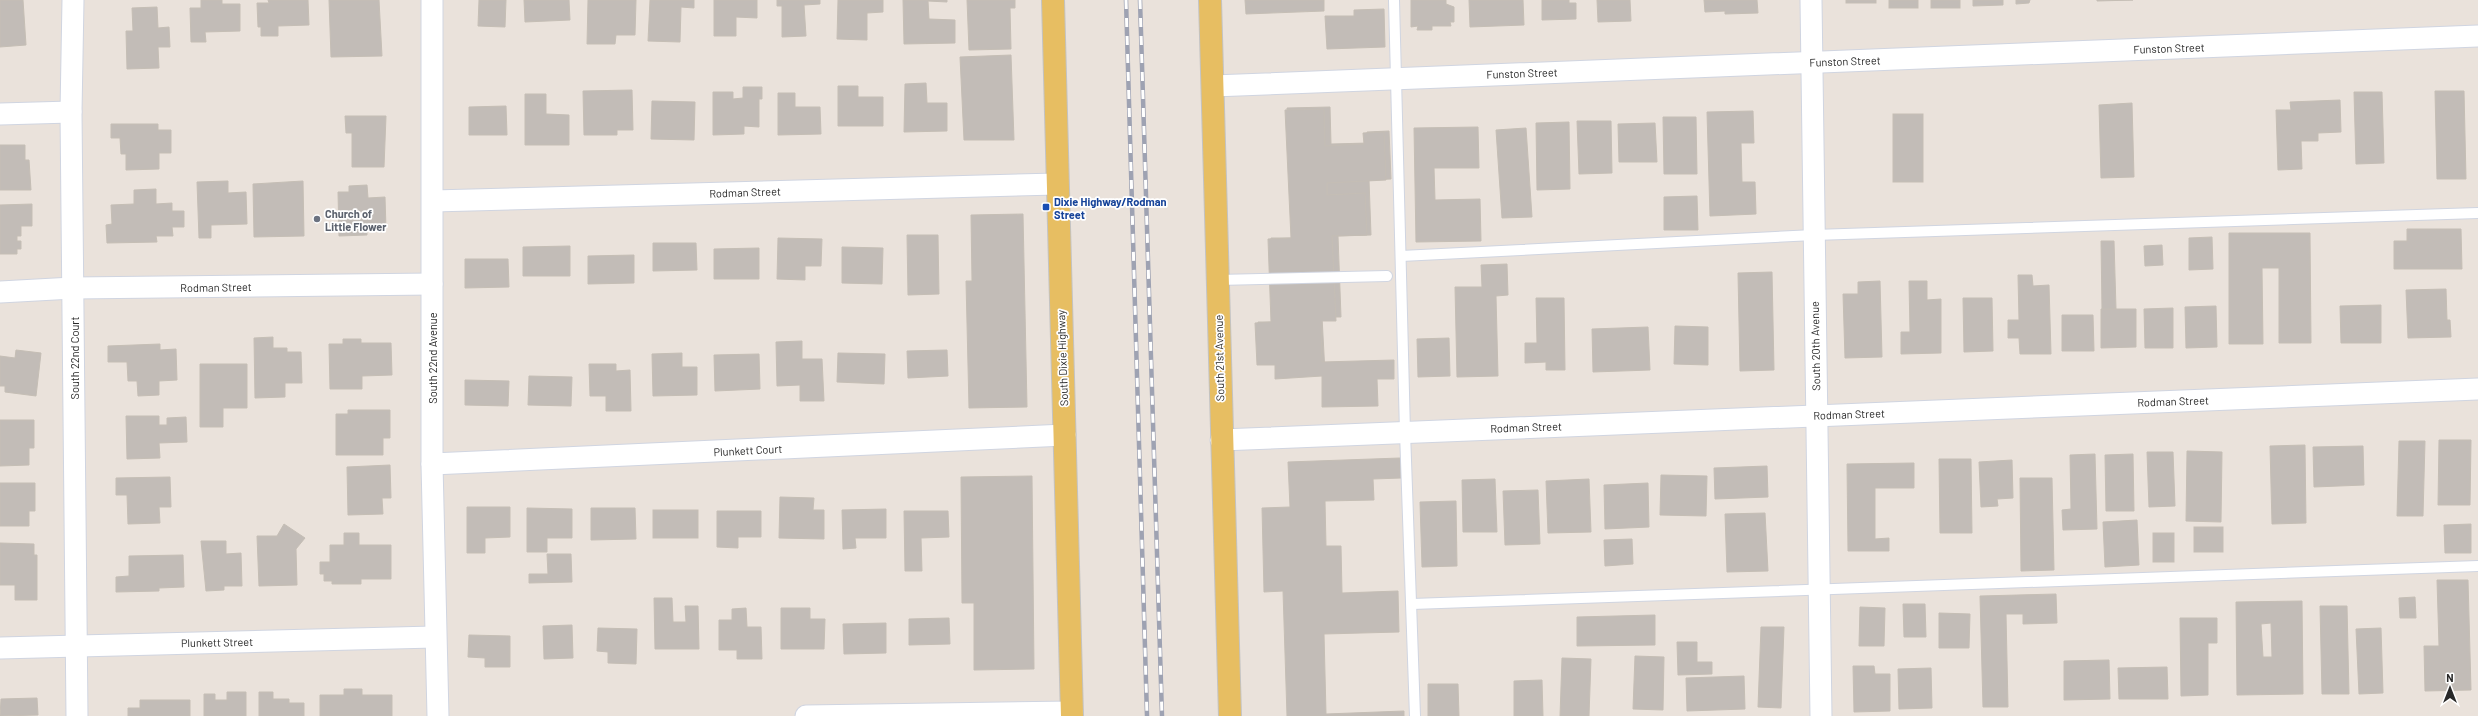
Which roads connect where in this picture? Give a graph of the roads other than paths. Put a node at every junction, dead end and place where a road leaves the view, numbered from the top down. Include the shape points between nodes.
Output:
1 (73, 0) edge
2 (432, 0) edge
3 (1053, 0) edge
4 (1210, 0) edge
5 (1394, 0) edge
6 (1811, 0) edge
7 (2478, 36) edge
8 (1812, 62) junction
9 (1396, 78) junction
10 (1213, 86) junction
11 (71, 112) junction
12 (0, 114) edge
13 (1057, 184) junction
14 (433, 201) junction
15 (2478, 213) edge
16 (1814, 235) junction
17 (1400, 256) junction
18 (1387, 276) dead end
19 (1217, 280) junction
20 (432, 284) junction
21 (73, 288) junction
22 (0, 292) edge
23 (2478, 389) edge
24 (1816, 415) junction
25 (1405, 432) junction
26 (1065, 435) junction
27 (1221, 440) junction
28 (432, 464) junction
29 (2478, 566) edge
30 (1819, 590) junction
31 (1412, 604) junction
32 (434, 637) junction
33 (76, 645) junction
34 (0, 648) edge
35 (1072, 714) edge
36 (77, 716) edge
37 (438, 716) edge
38 (806, 716) edge
39 (1230, 716) edge
40 (1415, 716) edge
41 (1821, 716) edge

1 - 11 street, South 22nd Court
2 - 14 street, South 22nd Avenue
3 - 13 main road, South Dixie Highway
4 - 10 main road, South 21st Avenue
5 - 9 lane
6 - 8 street, South 20th Avenue
7 - 8 street, Funston Street
8 - 9 street, Funston Street
8 - 16 street, South 20th Avenue
9 - 10 street, Funston Street
9 - 17 lane
10 - 19 main road, South 21st Avenue
11 - 12 street
11 - 21 street, South 22nd Court
13 - 14 street, Rodman Street
13 - 26 main road, South Dixie Highway
14 - 20 street, South 22nd Avenue
15 - 16 lane
16 - 17 lane
16 - 24 street, South 20th Avenue
17 - 25 lane
18 - 19 lane
19 - 27 main road, South 21st Avenue
20 - 21 street, Rodman Street
20 - 28 street, South 22nd Avenue
21 - 22 street, Rodman Street
21 - 33 street, South 22nd Court
23 - 24 street, Rodman Street
24 - 25 street, Rodman Street
24 - 30 street, South 20th Avenue
25 - 27 street, Rodman Street
25 - 31 lane
26 - 28 street, Plunkett Court
26 - 35 main road, South Dixie Highway
27 - 39 main road, South 21st Avenue
28 - 32 street, South 22nd Avenue
29 - 30 lane
30 - 31 lane
30 - 41 street, South 20th Avenue
31 - 40 lane
32 - 33 street, Plunkett Street
32 - 37 street, South 22nd Avenue
33 - 34 street, Plunkett Street
33 - 36 street, South 22nd Court
35 - 38 street

